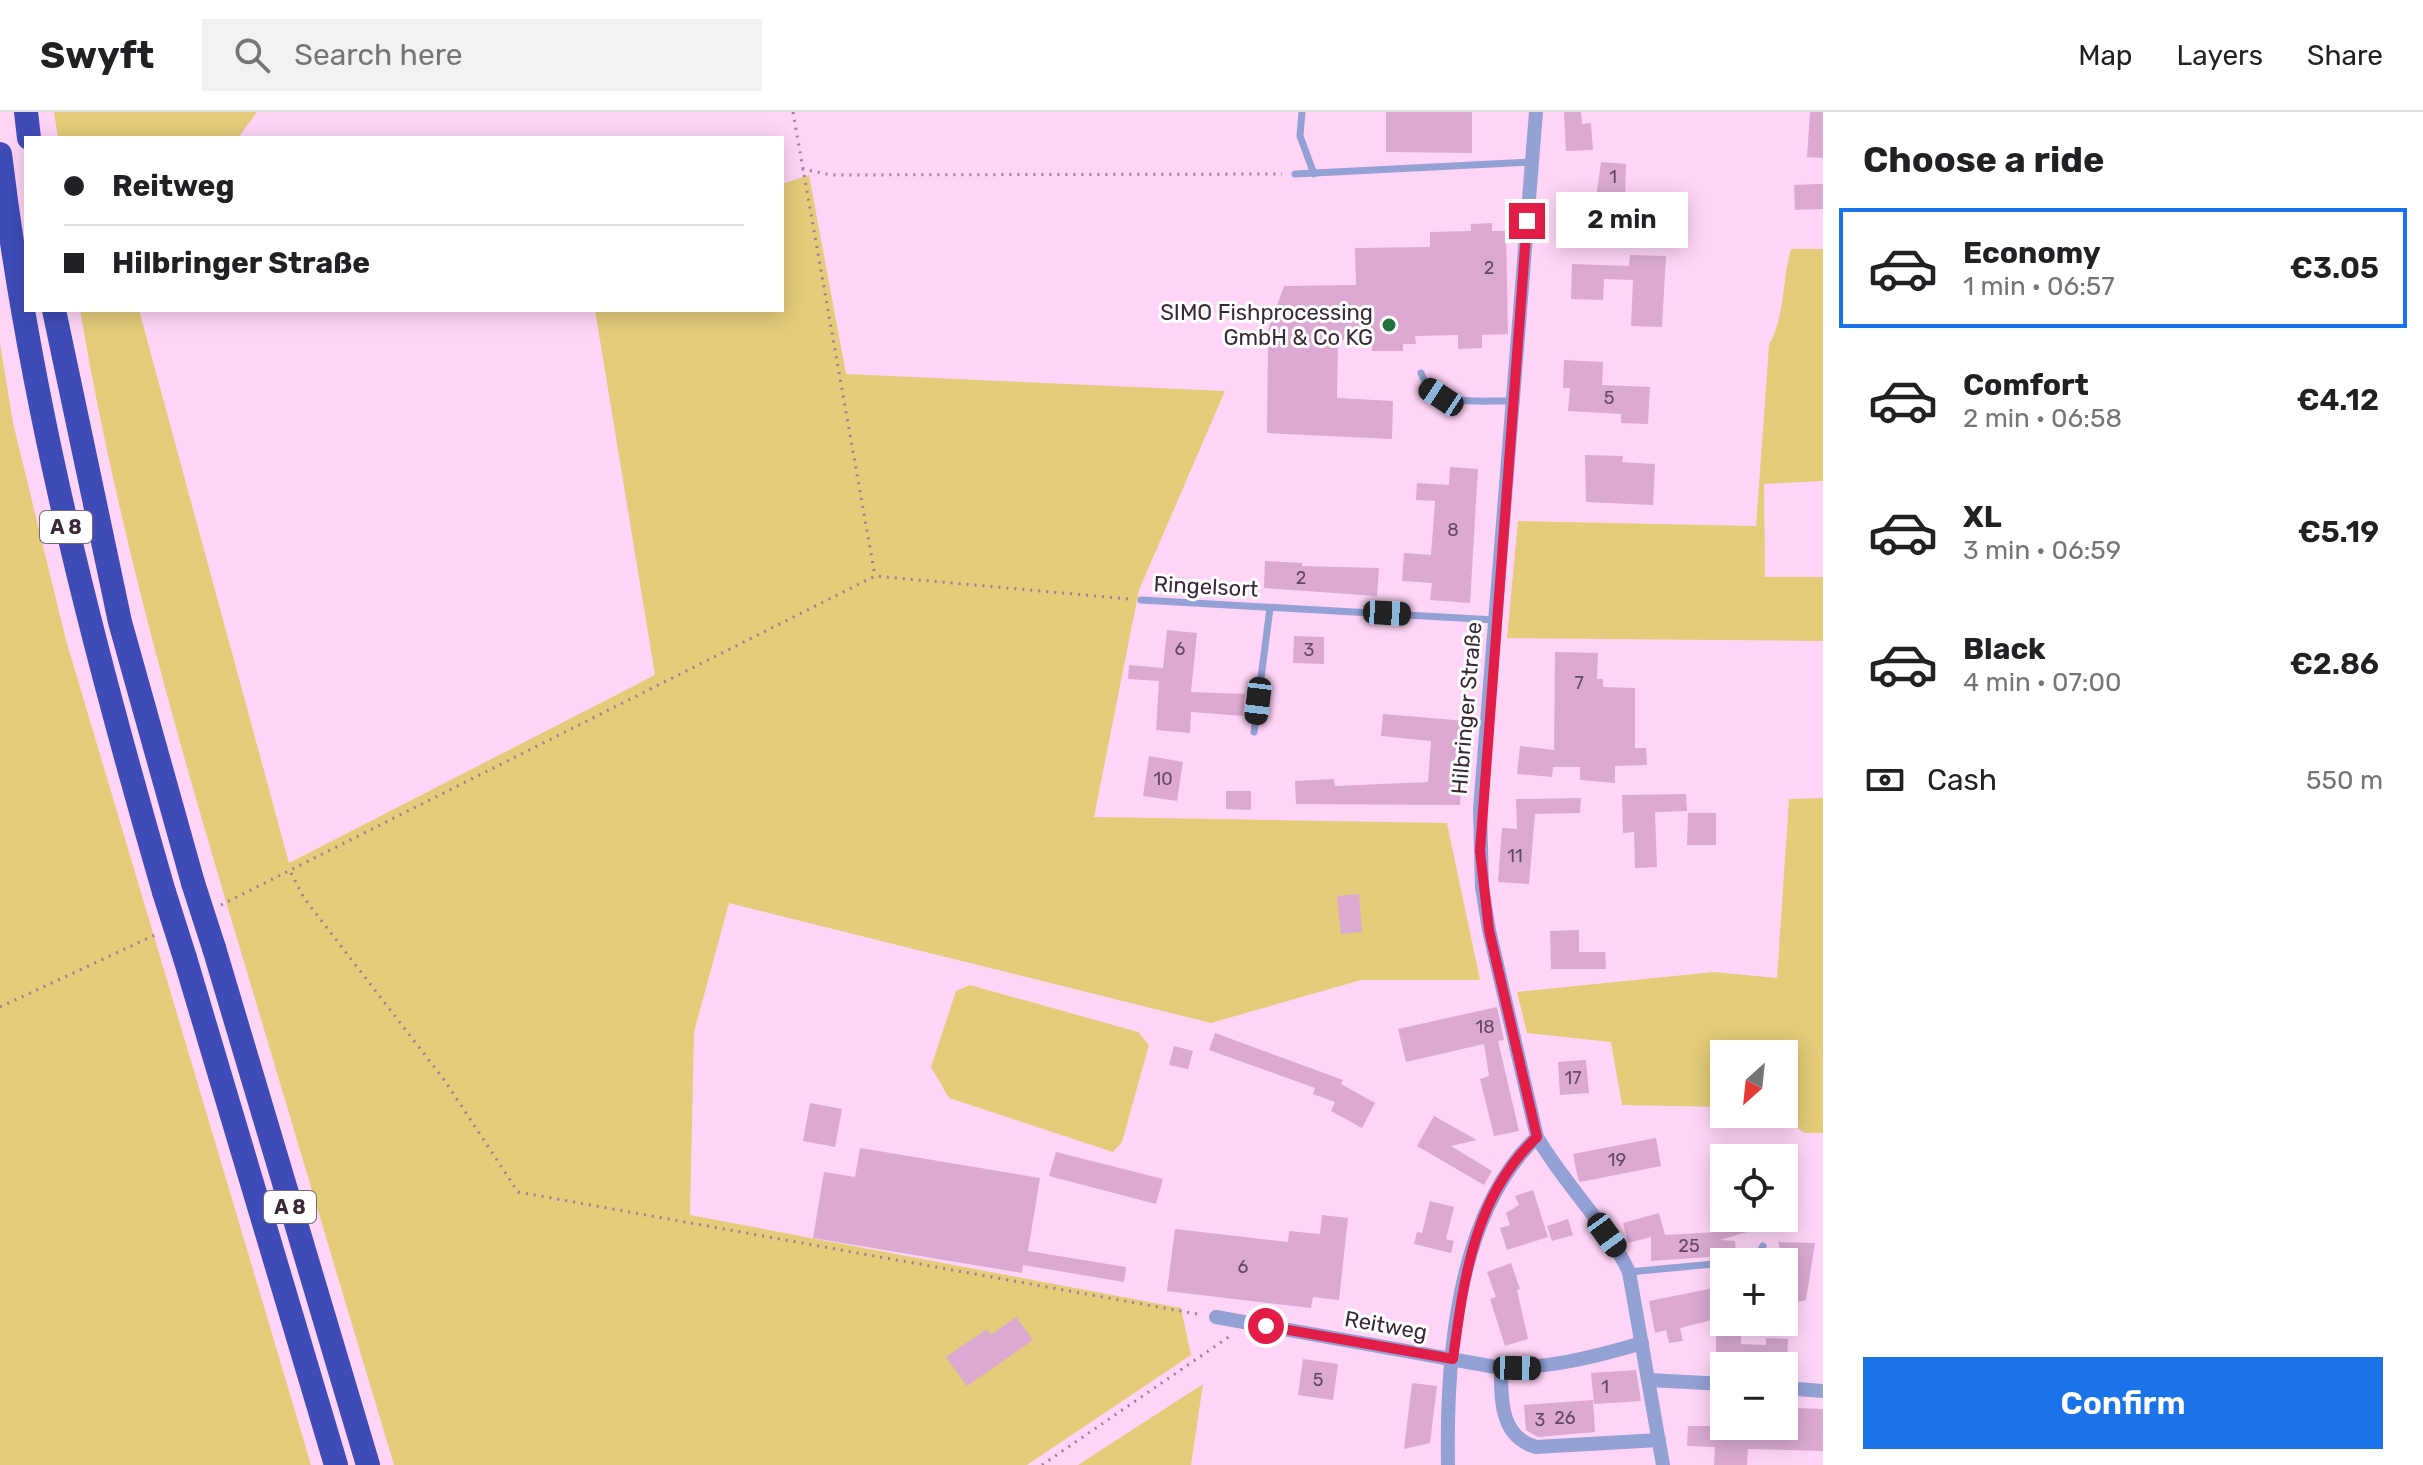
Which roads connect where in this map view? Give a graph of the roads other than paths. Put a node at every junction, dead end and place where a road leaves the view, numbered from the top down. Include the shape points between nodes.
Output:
1 (26, 112) edge
2 (1302, 112) edge
3 (1536, 112) edge
4 (29, 136) edge
5 (0, 154) edge
6 (1532, 162) junction
7 (1295, 174) road end
8 (1314, 174) junction
9 (54, 312) edge
10 (1421, 373) dead end
11 (1513, 401) junction
12 (1141, 600) road end
13 (1270, 608) junction
14 (1495, 620) junction
15 (1254, 732) dead end
16 (1537, 1137) junction
17 (1710, 1264) edge
18 (1629, 1272) junction
19 (1216, 1317) road end
20 (1642, 1343) junction
21 (1453, 1359) junction
22 (1501, 1368) junction
23 (1649, 1380) junction
24 (1710, 1383) edge
25 (1798, 1389) edge
26 (1823, 1391) edge
27 (1659, 1440) junction
28 (336, 1465) edge
29 (368, 1465) edge
30 (1448, 1465) edge
31 (1663, 1465) edge

1 - 4 highway
2 - 8 lane via 1300,136
3 - 6 street, Hilbringer Straße
5 - 28 highway, A 8, bridge via 21,299 90,630
6 - 8 lane
6 - 11 street, Hilbringer Straße
7 - 8 lane
9 - 29 highway, A 8, bridge via 120,622
10 - 11 lane via 1427,388 1441,397
11 - 14 street, Hilbringer Straße
12 - 13 lane, Ringelsort
13 - 14 lane, Ringelsort
13 - 15 lane, Ringelsort
14 - 16 street, Hilbringer Straße via 1480,809 1482,887
16 - 18 street, Hilbringer Straße via 1555,1169 1620,1251
16 - 21 street via 1509,1167 1478,1227
17 - 18 lane
18 - 20 street, Hilbringer Straße
19 - 21 street, Reitweg
20 - 22 street, Reitweg via 1565,1363
20 - 23 street, Hilbringer Straße
21 - 22 street, Reitweg
21 - 30 street
22 - 27 street via 1506,1420 1523,1444
23 - 24 street
23 - 27 street, Hilbringer Straße
25 - 26 street
27 - 31 street, Hilbringer Straße

